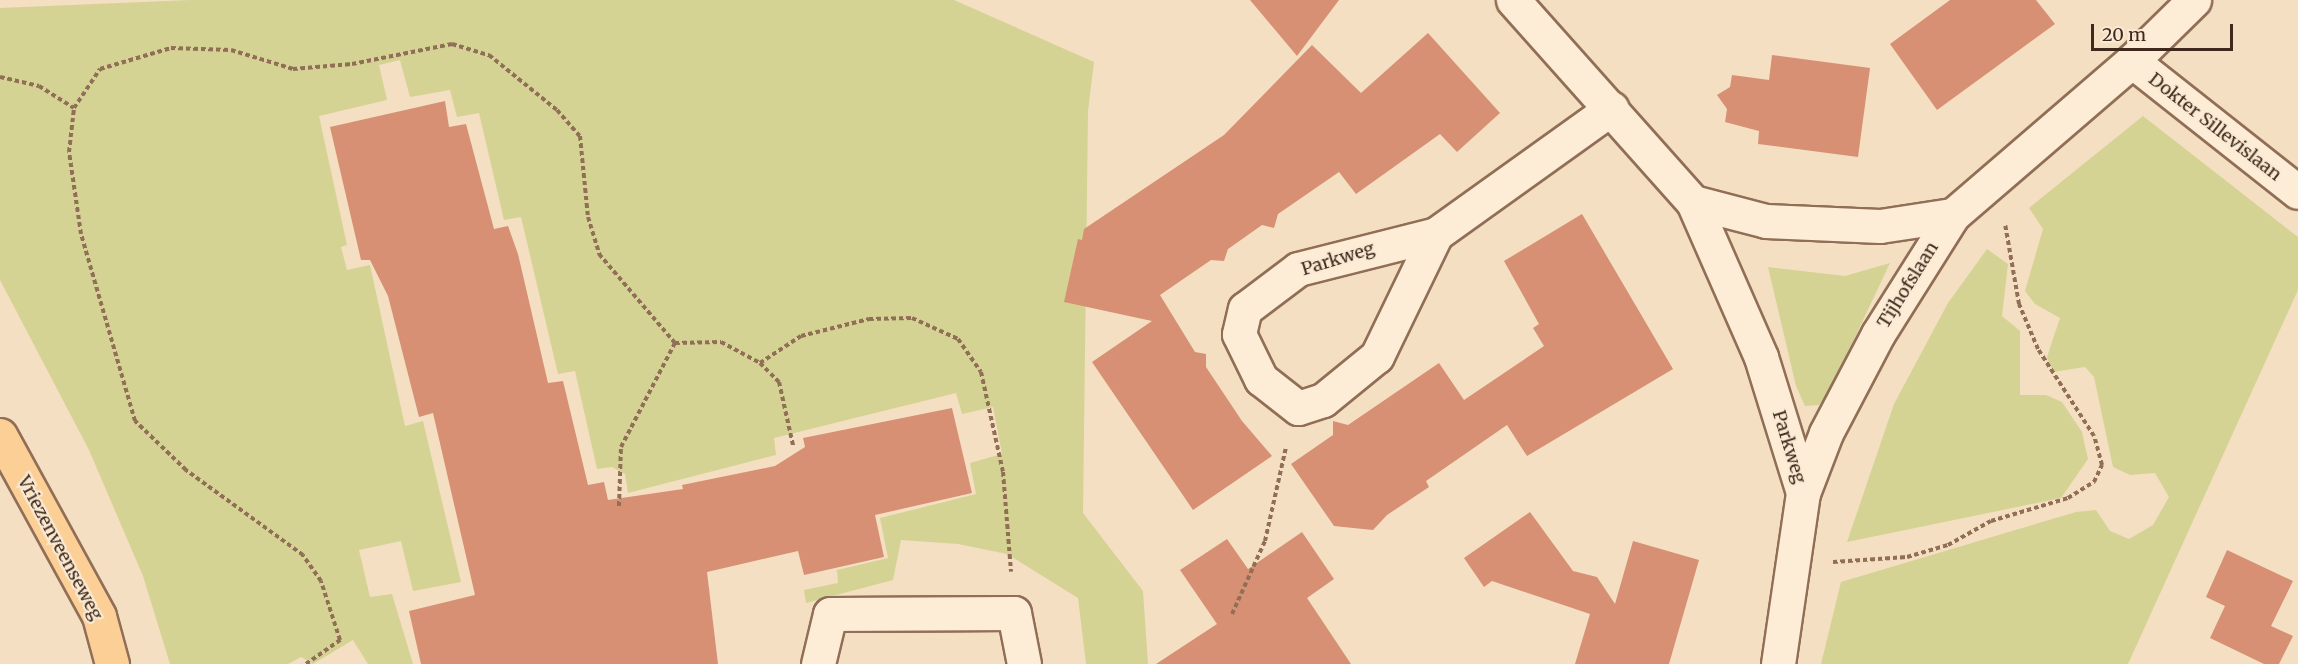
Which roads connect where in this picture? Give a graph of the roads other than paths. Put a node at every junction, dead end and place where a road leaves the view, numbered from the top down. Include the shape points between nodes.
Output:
1 (1513, 0) edge
2 (2194, 0) edge
3 (2132, 61) junction
4 (1612, 108) junction
5 (2298, 192) edge
6 (1693, 202) junction
7 (1953, 214) junction
8 (1436, 234) junction
9 (0, 435) edge
10 (1803, 493) junction
11 (112, 664) edge
12 (818, 664) edge
13 (1024, 664) edge
14 (1778, 664) edge

1 - 4 street, Parkweg
2 - 3 street, Tijhofslaan
3 - 5 street, Dokter Sillevislaan
3 - 7 street, Tijhofslaan
4 - 6 street, Parkweg
4 - 8 street, Parkweg
6 - 7 street via 1766,221 1880,226
6 - 10 street, Parkweg via 1761,357
7 - 10 street, Tijhofslaan via 1878,334 1826,434
8 - 8 street, Parkweg via 1377,356 1323,400 1298,408 1261,379 1239,334 1245,309 1298,269
9 - 11 main road, Vriezenveenseweg via 99,616
10 - 14 street, Tijhofslaan
12 - 13 street via 830,614 1014,613

